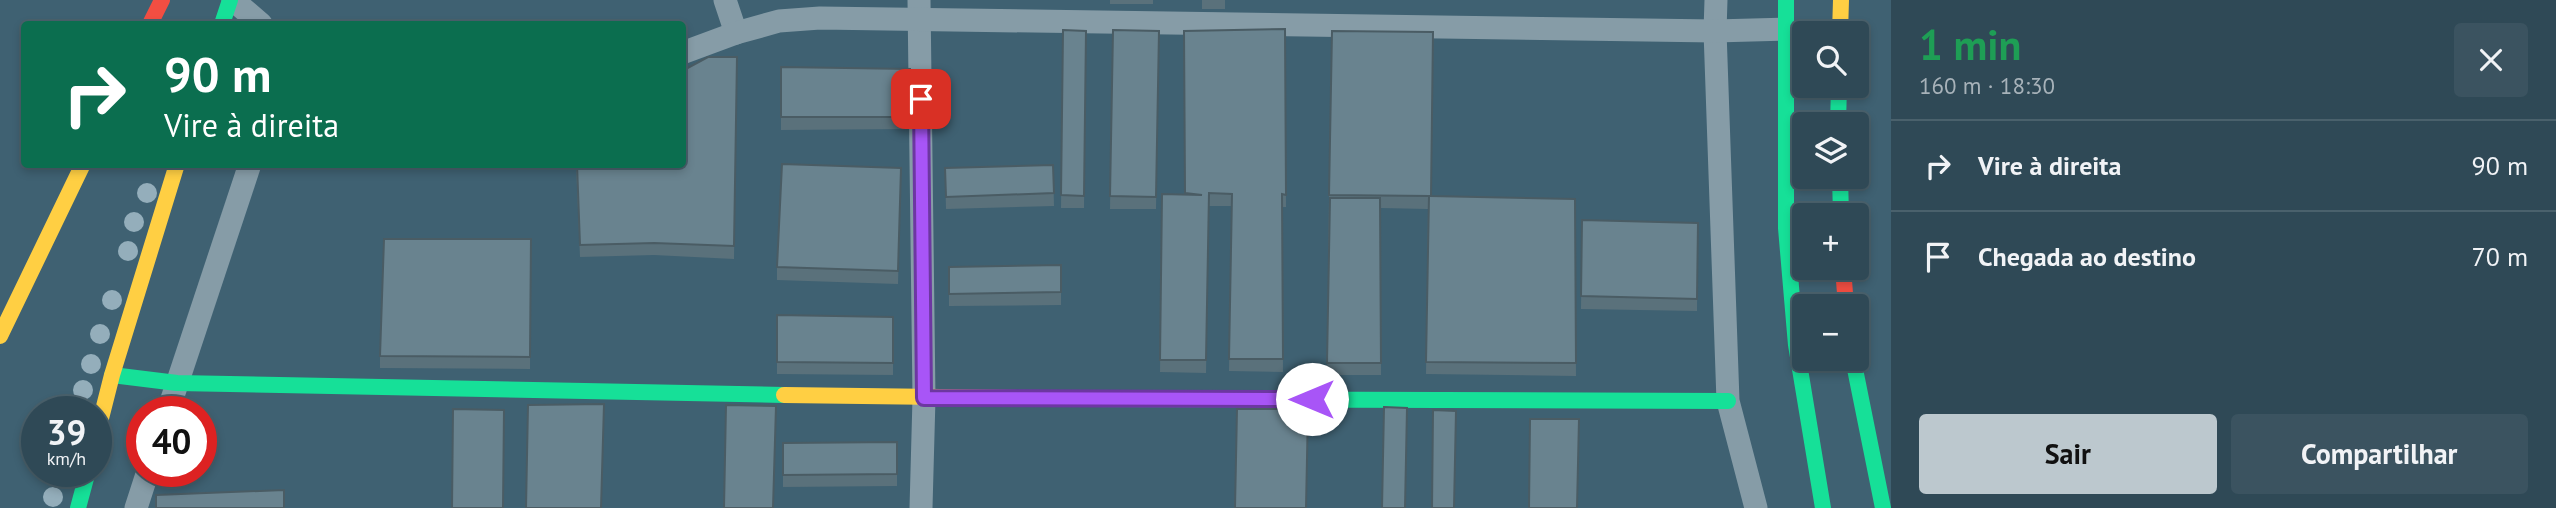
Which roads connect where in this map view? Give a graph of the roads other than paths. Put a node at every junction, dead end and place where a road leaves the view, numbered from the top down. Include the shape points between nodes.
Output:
1 (162, 0) edge
2 (232, 0) edge
3 (725, 0) edge
4 (1716, 0) edge
5 (1786, 0) edge
6 (1841, 0) edge
7 (920, 9) edge
8 (152, 21) edge
9 (223, 21) edge
10 (257, 21) edge
11 (1840, 21) edge
12 (1786, 29) junction
13 (1714, 31) junction
14 (736, 33) junction
15 (686, 52) edge
16 (81, 168) edge
17 (176, 168) edge
18 (249, 168) edge
19 (0, 336) edge
20 (1855, 371) edge
21 (112, 375) junction
22 (177, 383) junction
23 (107, 396) edge
24 (173, 396) edge
25 (924, 398) junction
26 (1728, 401) junction
27 (84, 487) edge
28 (143, 487) edge
29 (78, 508) edge
30 (136, 508) edge
31 (921, 508) edge
32 (1756, 508) edge
33 (1824, 508) edge
34 (1882, 508) edge

1 - 8 street
2 - 9 street
2 - 10 street
3 - 14 street
4 - 13 street
5 - 12 street
6 - 11 street
7 - 13 street
7 - 14 street via 779,21
7 - 25 street
12 - 13 street
12 - 33 street via 1786,228 1796,345
13 - 26 street
14 - 15 street
16 - 19 street
17 - 21 street
18 - 22 street
20 - 34 street
21 - 22 street
21 - 23 street
22 - 24 street
22 - 25 street
25 - 26 street
25 - 31 street
26 - 32 street
27 - 29 street
28 - 30 street

